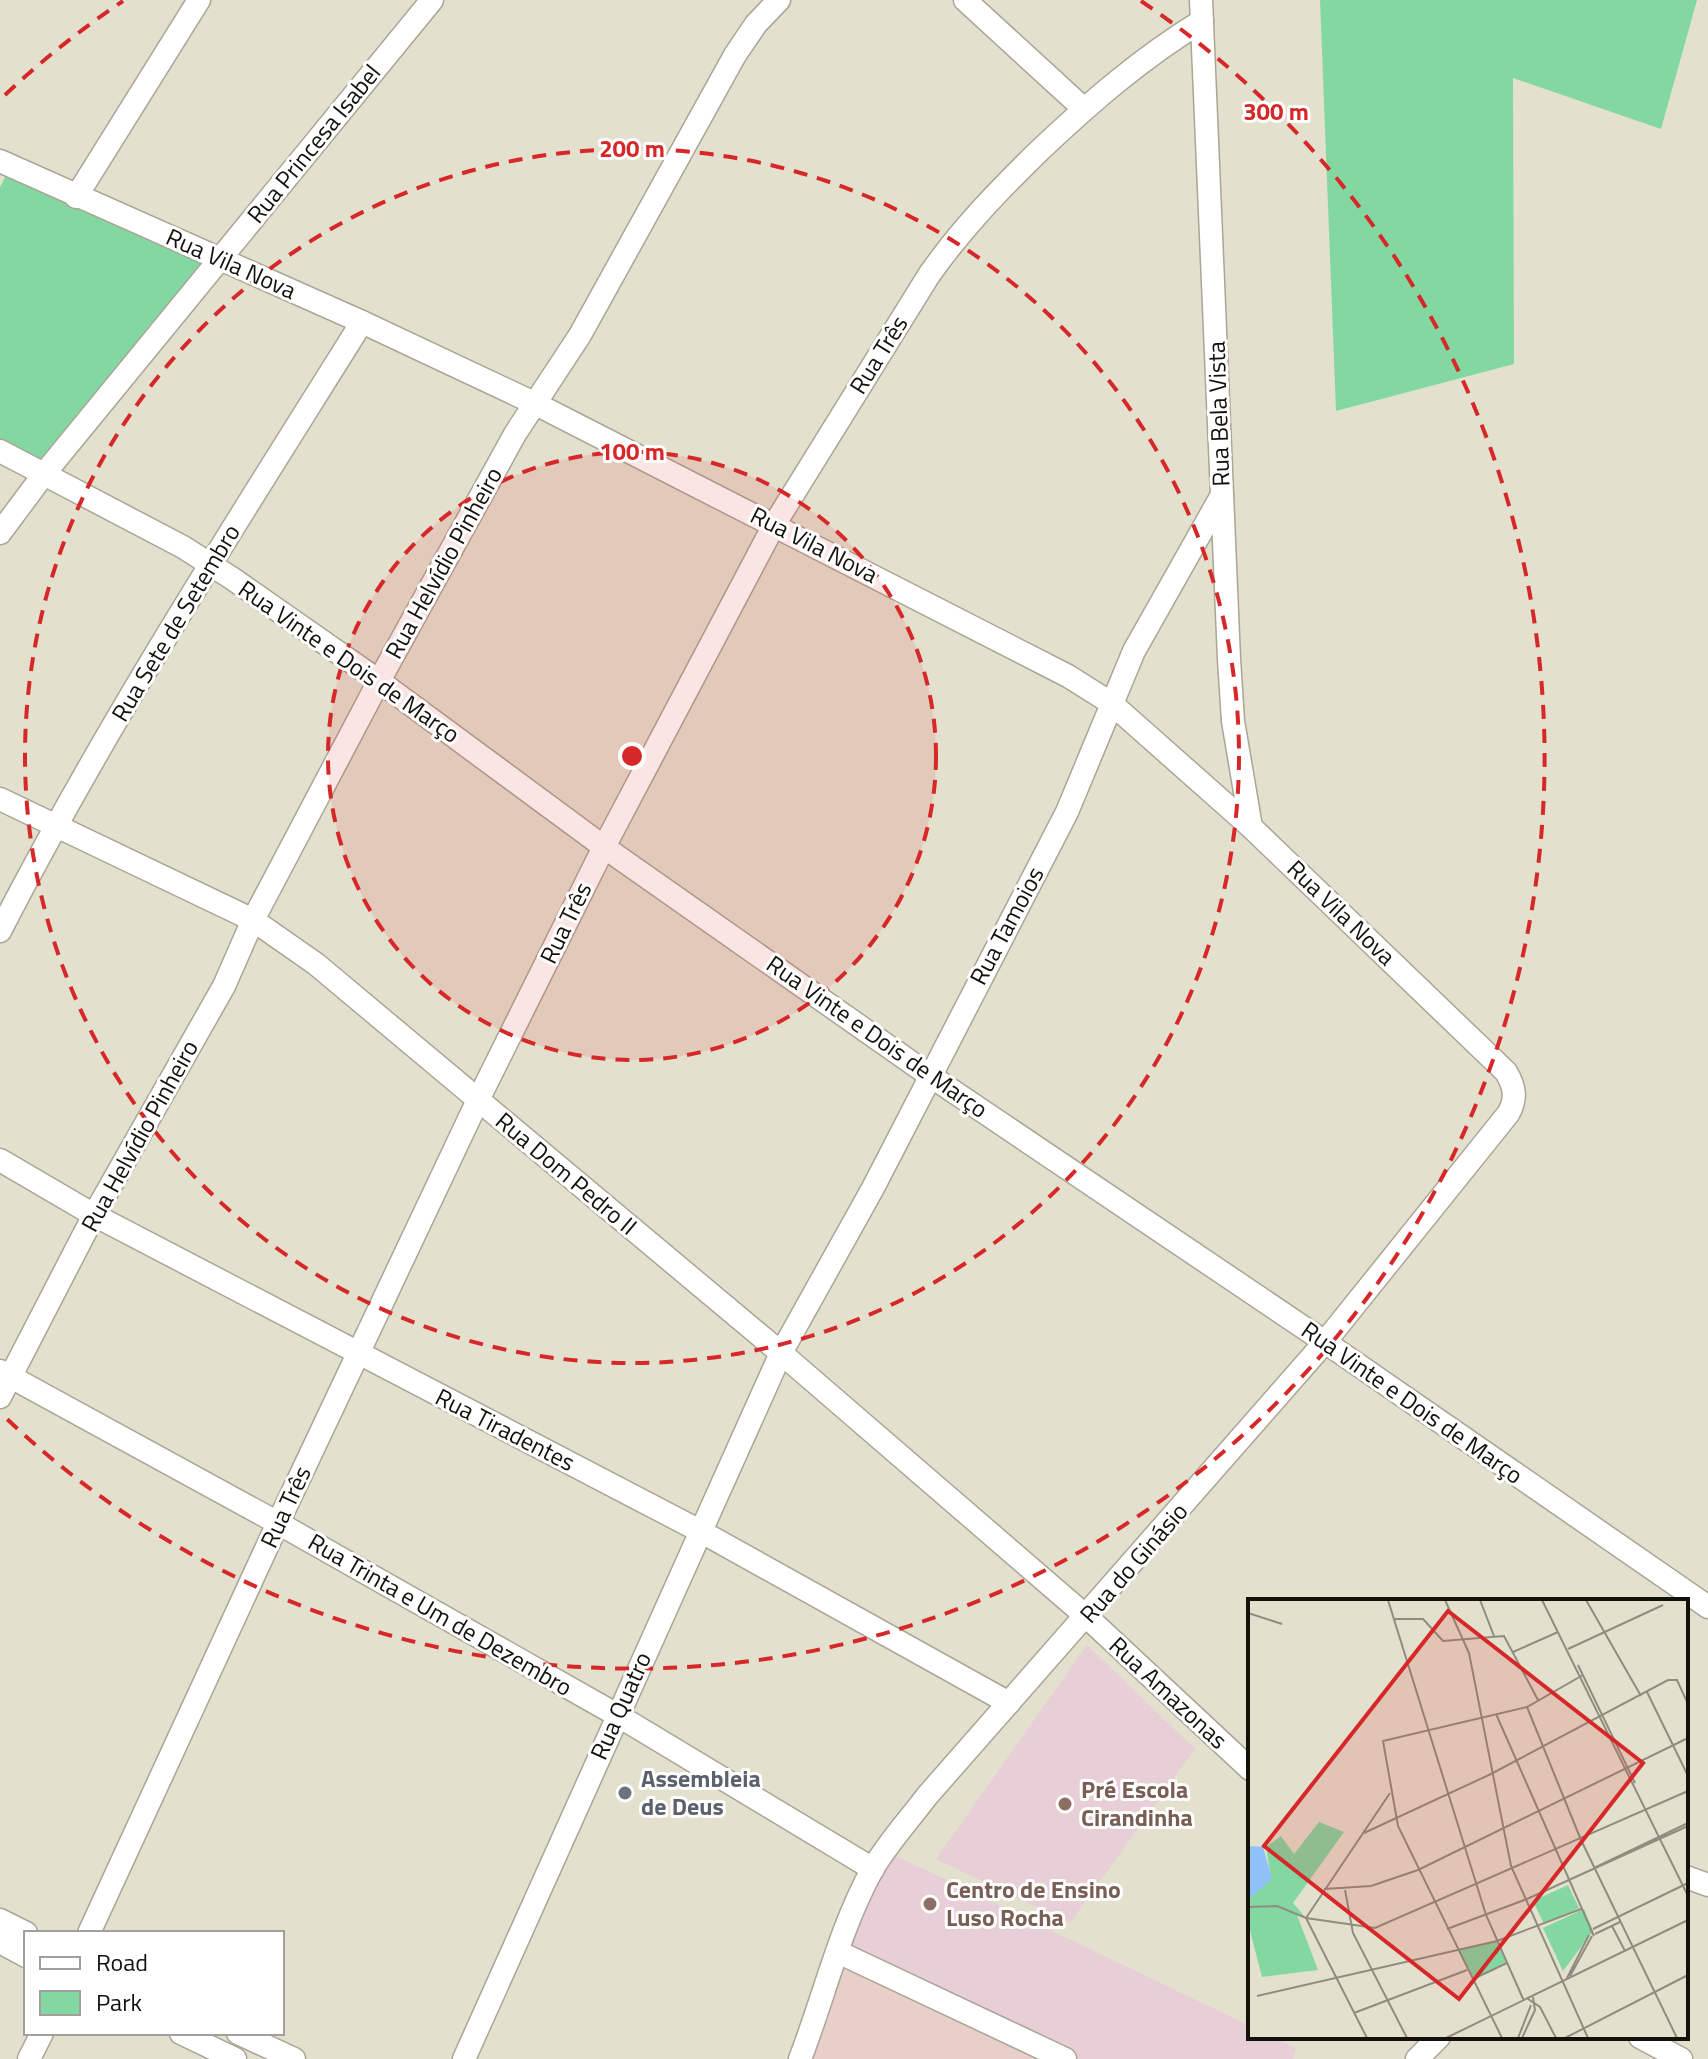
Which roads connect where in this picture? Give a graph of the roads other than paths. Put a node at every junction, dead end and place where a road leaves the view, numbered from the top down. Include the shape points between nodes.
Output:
1 (199, 0) edge
2 (432, 0) edge
3 (779, 0) edge
4 (965, 0) edge
5 (1201, 11) edge
6 (1084, 109) junction
7 (5, 164) edge
8 (0, 187) edge
9 (76, 197) junction
10 (221, 259) junction
11 (362, 322) junction
12 (534, 403) junction
13 (0, 451) edge
14 (44, 474) junction
15 (1222, 495) junction
16 (774, 525) junction
17 (0, 533) edge
18 (210, 564) junction
19 (379, 681) junction
20 (1111, 703) junction
21 (0, 799) edge
22 (1244, 821) junction
23 (55, 825) junction
24 (604, 847) junction
25 (253, 920) junction
26 (0, 931) edge
27 (929, 1075) junction
28 (1515, 1093) joint
29 (478, 1100) junction
30 (0, 1160) edge
31 (94, 1215) junction
32 (1325, 1342) junction
33 (781, 1353) junction
34 (358, 1355) junction
35 (5, 1374) edge
36 (0, 1397) edge
37 (278, 1523) junction
38 (700, 1531) junction
39 (1708, 1607) edge
40 (1087, 1617) junction
41 (1009, 1703) junction
42 (617, 1715) junction
43 (1248, 1767) edge
44 (873, 1869) junction
45 (1688, 1878) edge
46 (1708, 1885) edge
47 (0, 1920) edge
48 (90, 1931) edge
49 (24, 1932) edge
50 (0, 1942) edge
51 (838, 1952) junction
52 (24, 1955) edge
53 (41, 2035) edge
54 (185, 2035) edge
55 (242, 2035) edge
56 (1437, 2039) edge
57 (1644, 2039) edge
58 (29, 2059) edge
59 (235, 2059) edge
60 (294, 2059) edge
61 (464, 2059) edge
62 (800, 2059) edge
63 (1065, 2059) edge
64 (1417, 2059) edge
65 (1681, 2059) edge

1 - 9 street
2 - 10 street, Rua Princesa Isabel
3 - 12 street, Rua Helvídio Pinheiro via 735,55 580,335
4 - 6 street
5 - 6 street, Rua Três
5 - 15 street, Rua Bela Vista
6 - 16 street, Rua Três via 957,235
7 - 8 street
7 - 9 street, Rua Vila Nova
9 - 10 street, Rua Vila Nova
10 - 11 street, Rua Vila Nova
10 - 14 street, Rua Princesa Isabel
11 - 12 street, Rua Vila Nova
11 - 18 street, Rua Sete de Setembro
12 - 16 street, Rua Vila Nova
12 - 19 street, Rua Helvídio Pinheiro
13 - 14 street, Rua Vinte e Dois de Março
14 - 17 street, Rua Princesa Isabel
14 - 18 street, Rua Vinte e Dois de Março
15 - 20 street, Rua Tamoios via 1134,651
15 - 22 street, Rua Bela Vista via 1233,721
16 - 20 street, Rua Vila Nova via 1015,647
16 - 24 street, Rua Três
18 - 19 street, Rua Vinte e Dois de Março
18 - 23 street, Rua Sete de Setembro
19 - 24 street, Rua Vinte e Dois de Março
19 - 25 street, Rua Helvídio Pinheiro
20 - 22 street, Rua Vila Nova
20 - 27 street, Rua Tamoios via 1067,812
21 - 23 street, Rua Dom Pedro II
22 - 28 street, Rua Vila Nova via 1506,1072
23 - 25 street, Rua Dom Pedro II
23 - 26 street, Rua Sete de Setembro
24 - 27 street, Rua Vinte e Dois de Março
24 - 29 street, Rua Três
25 - 29 street, Rua Dom Pedro II via 316,964
25 - 31 street, Rua Helvídio Pinheiro via 224,986
27 - 32 street, Rua Vinte e Dois de Março
27 - 33 street, Rua Tamoios
28 - 32 street, Rua do Ginásio via 1508,1114
29 - 33 street, Rua Dom Pedro II
29 - 34 street, Rua Três
30 - 31 street, Rua Tiradentes
31 - 34 street, Rua Tiradentes
31 - 35 street, Rua Helvídio Pinheiro
32 - 39 street, Rua Vinte e Dois de Março
32 - 40 street, Rua do Ginásio
33 - 38 street, Rua Quatro
33 - 40 street, Rua Dom Pedro II
34 - 37 street, Rua Três
34 - 38 street, Rua Tiradentes
35 - 36 street, Rua Helvídio Pinheiro
35 - 37 street, Rua Trinta e Um de Dezembro
37 - 42 street, Rua Trinta e Um de Dezembro
37 - 48 street, Rua Três
38 - 41 street, Rua Tiradentes
38 - 42 street, Rua Quatro
40 - 41 street, Rua do Ginásio
40 - 43 street, Rua Amazonas
41 - 44 street, Rua do Ginásio via 927,1796
42 - 44 street, Rua Trinta e Um de Dezembro
42 - 61 street, Rua Quatro
44 - 51 street, Rua do Ginásio
45 - 46 street
47 - 49 street
50 - 52 street
51 - 62 street, Rua do Ginásio
51 - 63 street
53 - 58 street
54 - 59 street
55 - 60 street
56 - 64 street
57 - 65 street

